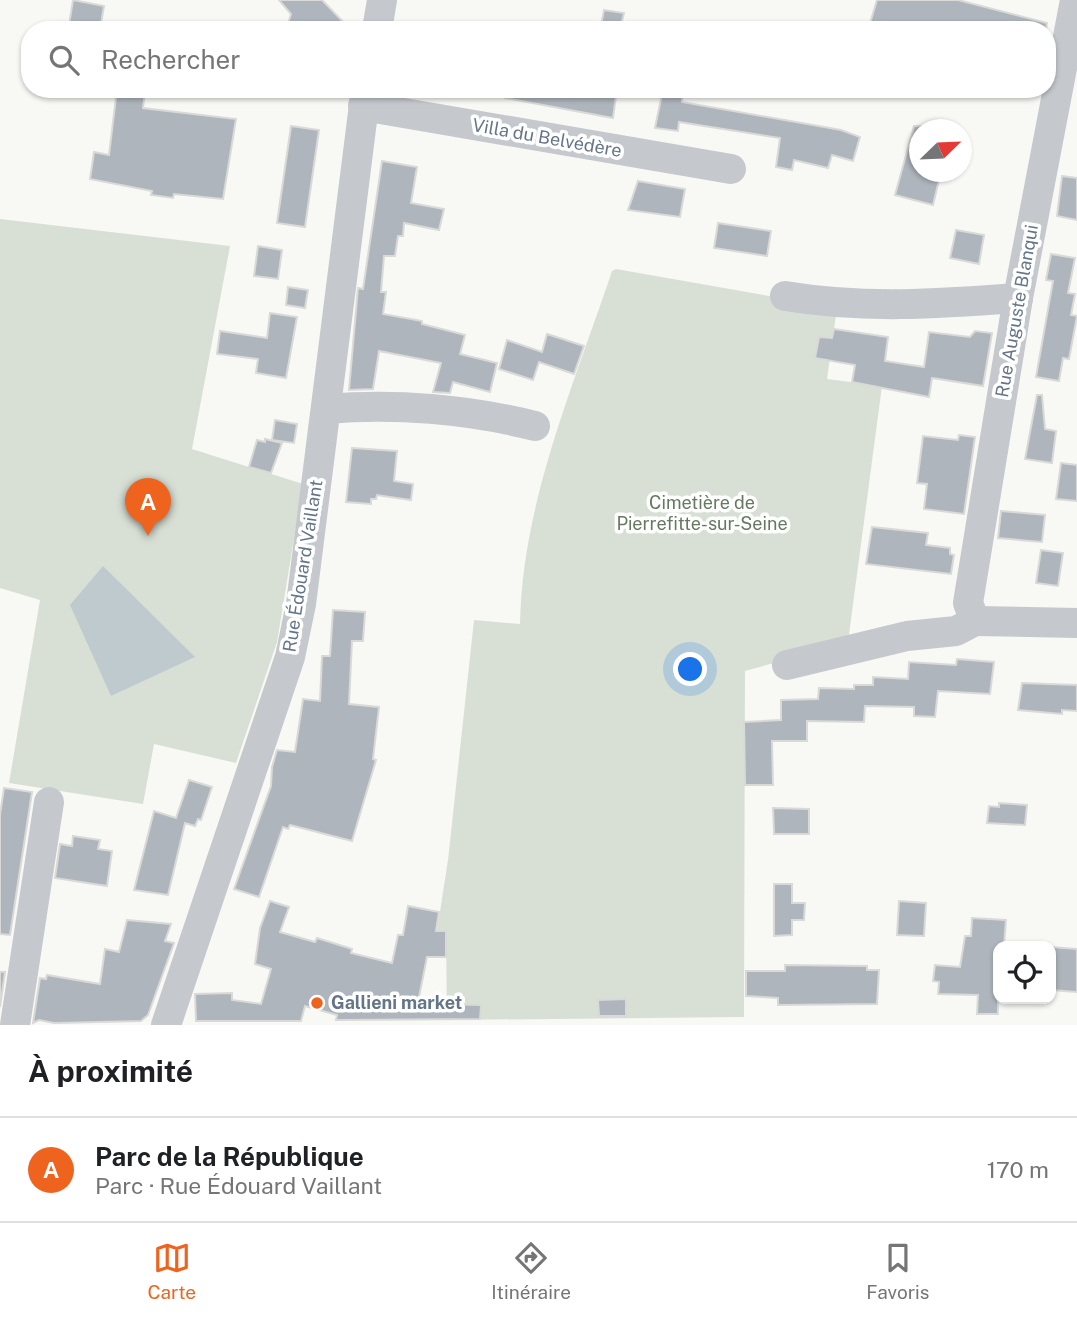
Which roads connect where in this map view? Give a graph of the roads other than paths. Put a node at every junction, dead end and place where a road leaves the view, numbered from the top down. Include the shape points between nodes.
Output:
1 (382, 0) edge
2 (1075, 0) edge
3 (378, 21) edge
4 (364, 98) edge
5 (369, 98) edge
6 (731, 169) dead end
7 (785, 296) dead end
8 (1018, 298) junction
9 (326, 409) junction
10 (535, 426) dead end
11 (975, 621) junction
12 (1077, 623) edge
13 (787, 665) dead end
14 (49, 802) dead end
15 (15, 1025) edge
16 (166, 1025) edge

1 - 3 street
2 - 8 street, Rue Auguste Blanqui
4 - 9 street, Rue Édouard Vaillant
5 - 6 street, Villa du Belvédère
7 - 8 street via 915,306
8 - 11 street, Rue Auguste Blanqui via 968,603
9 - 10 street via 376,405
9 - 16 street, Rue Édouard Vaillant via 290,657
11 - 12 street
11 - 13 street via 956,631 907,636
14 - 15 street

